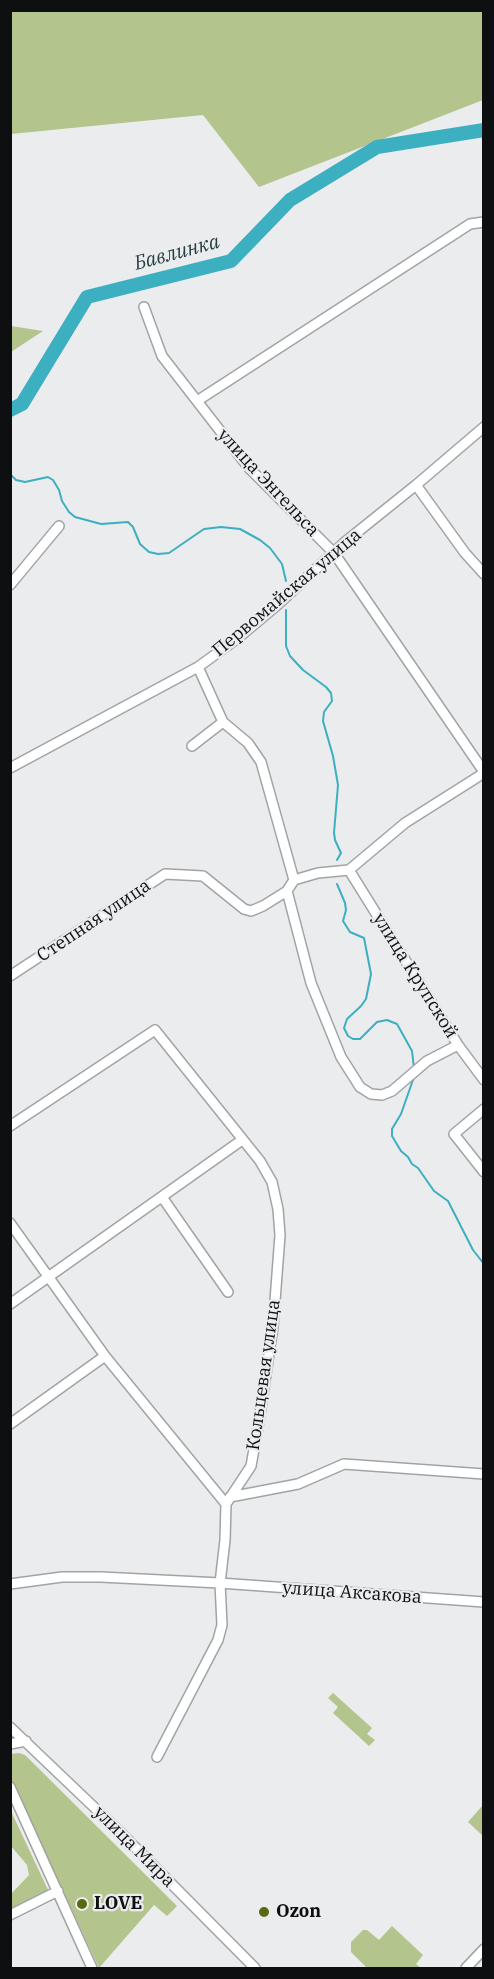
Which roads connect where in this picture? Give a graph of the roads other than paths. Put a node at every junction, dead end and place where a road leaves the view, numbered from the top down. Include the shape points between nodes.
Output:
1 (483, 222) edge
2 (144, 307) dead end
3 (197, 400) junction
4 (483, 427) edge
5 (416, 485) junction
6 (59, 526) dead end
7 (334, 553) junction
8 (483, 574) edge
9 (10, 585) edge
10 (198, 667) junction
11 (223, 722) junction
12 (192, 746) dead end
13 (10, 768) edge
14 (483, 773) edge
15 (349, 870) junction
16 (294, 880) junction
17 (286, 891) junction
18 (10, 976) edge
19 (458, 1045) junction
20 (483, 1080) edge
21 (483, 1109) edge
22 (10, 1126) edge
23 (242, 1140) junction
24 (483, 1172) edge
25 (162, 1197) junction
26 (10, 1223) edge
27 (48, 1278) junction
28 (228, 1292) dead end
29 (10, 1304) edge
30 (105, 1356) junction
31 (10, 1424) edge
32 (483, 1474) edge
33 (228, 1501) junction
34 (220, 1583) junction
35 (10, 1584) edge
36 (483, 1602) edge
37 (10, 1727) edge
38 (26, 1741) junction
39 (10, 1743) edge
40 (157, 1756) dead end
41 (10, 1787) edge
42 (58, 1891) junction
43 (10, 1915) edge
44 (483, 1949) edge
45 (92, 1968) edge
46 (255, 1968) edge
47 (466, 1968) edge

1 - 3 street via 470,224
2 - 3 street, улица Энгельса via 162,356
3 - 7 street, улица Энгельса via 249,468
4 - 5 street, Первомайская улица
5 - 7 street, Первомайская улица
5 - 8 street
6 - 9 street
7 - 10 street, Первомайская улица via 260,619
7 - 14 street, улица Энгельса
10 - 11 street
10 - 13 street, Первомайская улица
11 - 12 street
11 - 16 street via 248,743 261,762
14 - 15 street via 405,823
15 - 16 street
15 - 19 street, улица Крупской
16 - 17 street, Степная улица
17 - 18 street, Степная улица via 251,911 203,876 165,874
17 - 19 street via 311,983 341,1057 360,1087 370,1094 392,1091 427,1061
19 - 20 street, улица Крупской
21 - 24 street via 454,1134
22 - 23 street, Кольцевая улица via 155,1030
23 - 25 street
23 - 33 street, Кольцевая улица via 272,1182 280,1236 260,1421 251,1466
25 - 27 street
25 - 28 street
26 - 27 street
27 - 29 street
27 - 30 street
30 - 31 street
30 - 33 street
32 - 33 street via 344,1464 298,1484
33 - 34 street
34 - 35 street via 62,1577
34 - 36 street, улица Аксакова
34 - 40 street via 222,1625 218,1640
37 - 38 street, улица Мира
38 - 39 street
38 - 46 street, улица Мира
41 - 42 street
42 - 43 street
42 - 45 street
44 - 47 street

